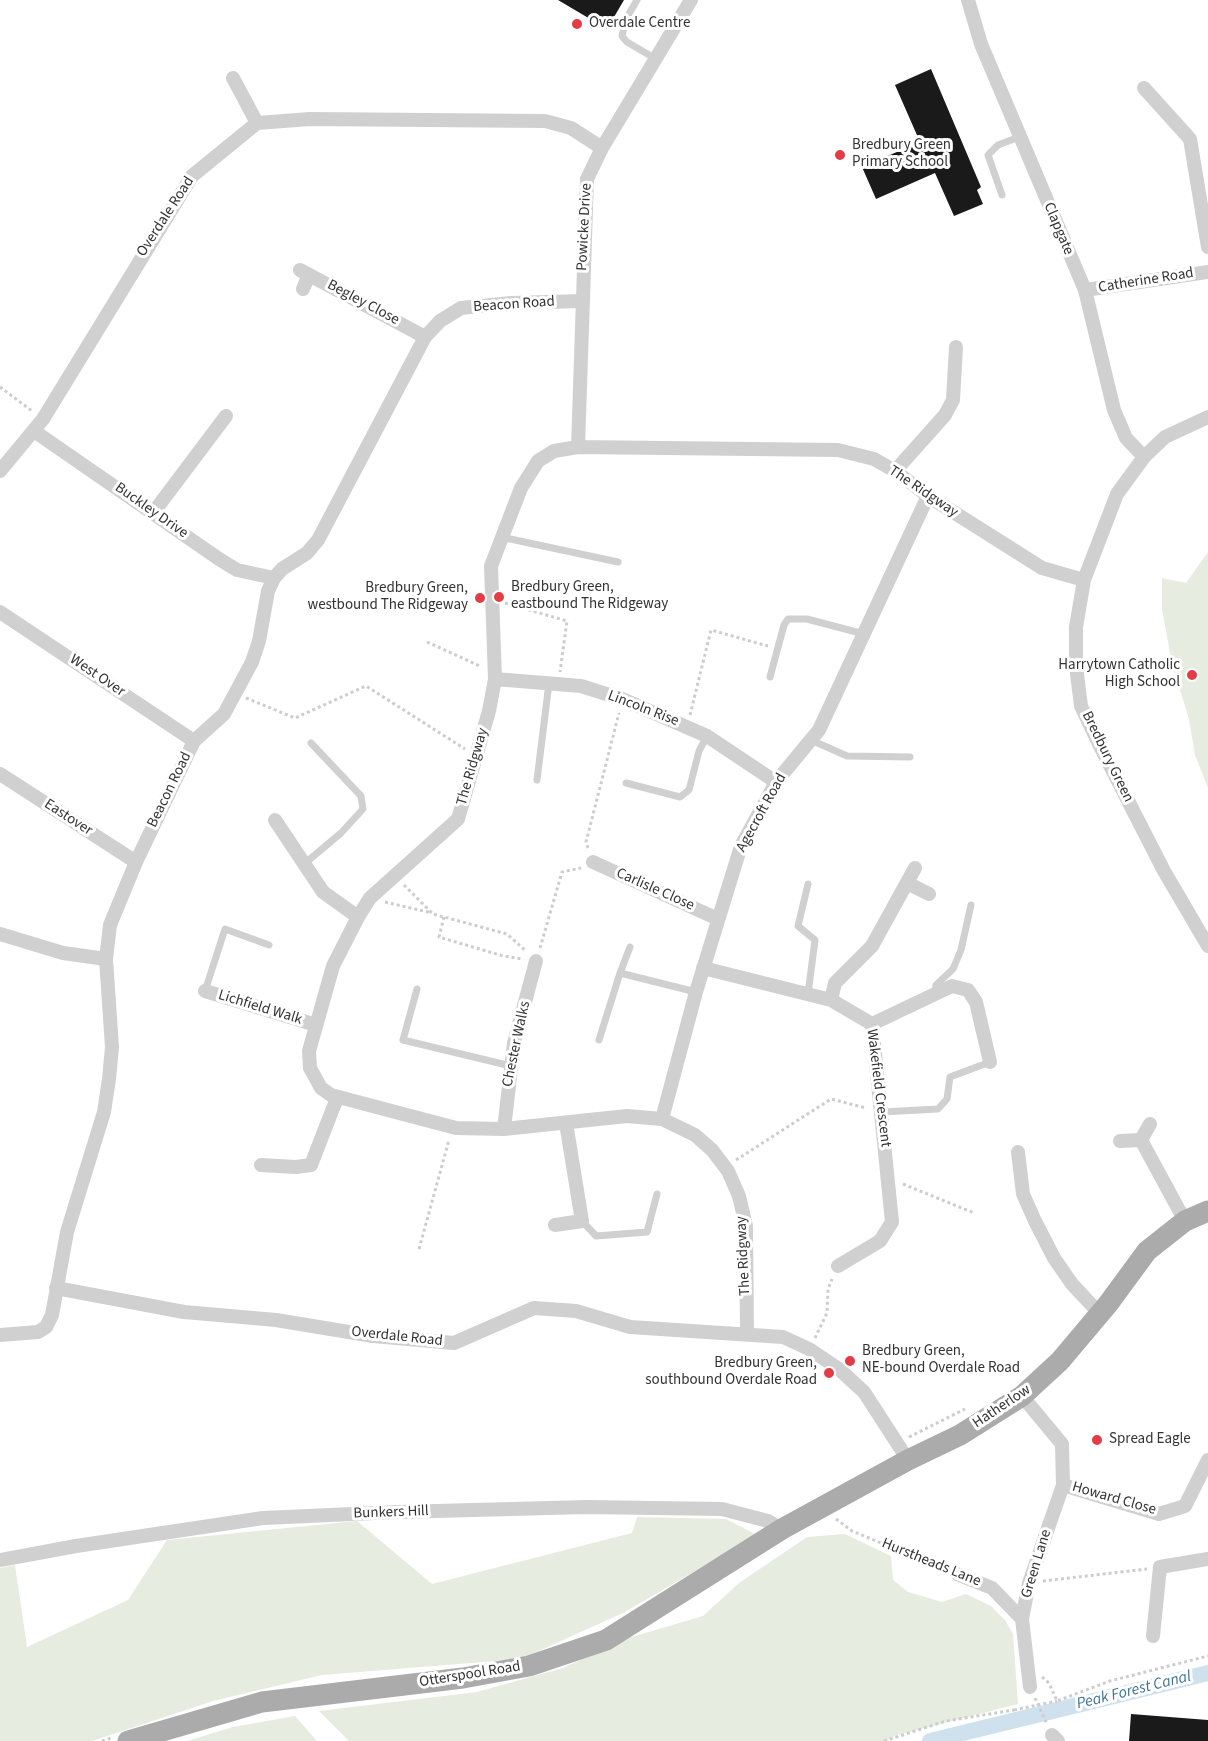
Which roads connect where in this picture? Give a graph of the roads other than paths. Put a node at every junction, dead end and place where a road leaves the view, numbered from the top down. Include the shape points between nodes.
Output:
1 (638, 0) edge
2 (691, 0) edge
3 (968, 0) edge
4 (656, 59) junction
5 (233, 78) dead end
6 (1144, 88) dead end
7 (257, 123) junction
8 (1019, 137) junction
9 (602, 148) junction
10 (1002, 195) dead end
11 (1208, 247) edge
12 (1208, 272) edge
13 (303, 289) dead end
14 (1085, 290) junction
15 (582, 301) junction
16 (425, 337) junction
17 (956, 347) dead end
18 (226, 416) dead end
19 (1208, 417) edge
20 (34, 431) junction
21 (578, 447) junction
22 (1144, 457) junction
23 (0, 471) edge
24 (895, 471) junction
25 (928, 496) junction
26 (153, 513) junction
27 (500, 537) junction
28 (618, 562) dead end
29 (274, 578) junction
30 (1084, 580) junction
31 (0, 612) edge
32 (864, 634) junction
33 (495, 676) junction
34 (770, 677) dead end
35 (554, 684) junction
36 (707, 736) junction
37 (811, 740) junction
38 (194, 741) junction
39 (310, 742) dead end
40 (910, 757) dead end
41 (0, 774) edge
42 (537, 780) dead end
43 (776, 782) junction
44 (626, 783) dead end
45 (275, 820) dead end
46 (136, 862) junction
47 (593, 862) road end
48 (303, 865) junction
49 (915, 868) dead end
50 (907, 883) junction
51 (808, 884) dead end
52 (929, 894) dead end
53 (970, 905) dead end
54 (358, 917) junction
55 (718, 919) junction
56 (0, 933) edge
57 (269, 945) dead end
58 (1208, 946) edge
59 (630, 947) dead end
60 (106, 959) junction
61 (536, 961) road end
62 (703, 968) junction
63 (620, 972) junction
64 (417, 989) dead end
65 (205, 991) joint
66 (696, 992) junction
67 (808, 994) junction
68 (935, 994) junction
69 (831, 1000) junction
70 (872, 1024) junction
71 (316, 1025) junction
72 (599, 1040) dead end
73 (990, 1062) joint
74 (511, 1066) junction
75 (338, 1098) junction
76 (882, 1112) junction
77 (662, 1119) junction
78 (566, 1123) junction
79 (1150, 1124) dead end
80 (504, 1129) junction
81 (1141, 1140) junction
82 (1120, 1141) dead end
83 (1018, 1152) dead end
84 (261, 1165) dead end
85 (657, 1194) dead end
86 (1208, 1211) edge
87 (582, 1221) junction
88 (1185, 1221) junction
89 (555, 1225) dead end
90 (838, 1266) road end
91 (56, 1288) junction
92 (1100, 1314) junction
93 (747, 1332) junction
94 (0, 1335) edge
95 (1022, 1396) junction
96 (903, 1452) junction
97 (1208, 1460) edge
98 (1063, 1485) junction
99 (782, 1529) junction
100 (1208, 1559) edge
101 (0, 1560) edge
102 (957, 1574) road end
103 (1022, 1619) junction
104 (1153, 1636) dead end
105 (1030, 1687) road end
106 (120, 1739) edge

1 - 4 lane via 626,19 622,36
2 - 4 street, Powicke Drive
3 - 8 street, Clapgate via 981,44
4 - 9 street, Powicke Drive
5 - 7 street
6 - 11 street via 1190,138
7 - 9 street via 310,119 545,120 571,128
7 - 20 street, Overdale Road via 192,176
8 - 10 lane via 998,145 988,155
8 - 14 street, Clapgate
9 - 15 street, Powicke Drive via 587,179
12 - 14 street, Catherine Road
13 - 16 street, Begley Close via 305,272
14 - 22 street, Clapgate via 1114,410 1126,438
15 - 16 street, Beacon Road via 461,308 440,321
15 - 21 street, Powicke Drive
16 - 29 street, Beacon Road via 318,540
17 - 24 street via 953,400 945,415
18 - 26 street
19 - 22 street, Bredbury Green via 1166,437
20 - 23 street, Overdale Road
20 - 26 street, Buckley Drive
21 - 24 street, The Ridgway via 831,449 863,456
21 - 27 street, The Ridgway via 554,451 538,461 521,488
22 - 30 street, Bredbury Green via 1117,494
24 - 25 street, The Ridgway
25 - 30 street, The Ridgway via 1042,568
25 - 32 street, Agecroft Road
26 - 29 street, Buckley Drive via 237,570
27 - 28 lane
27 - 33 street, The Ridgway via 491,566
29 - 38 street, Beacon Road via 268,591 260,641 236,694 224,714
30 - 58 street, Bredbury Green via 1076,627 1081,706 1159,861
31 - 38 street, West Over
32 - 34 lane via 807,619 788,619
32 - 37 street, Agecroft Road
33 - 35 street, Lincoln Rise
33 - 54 street, The Ridgway via 458,819 370,898
35 - 36 street, Lincoln Rise via 581,686 622,699
35 - 42 lane
36 - 43 street, Lincoln Rise
36 - 44 lane via 689,790 680,797
37 - 40 lane via 847,756
37 - 43 street, Agecroft Road
38 - 46 street, Beacon Road
39 - 48 lane via 361,796 363,808
41 - 46 street, Eastover
43 - 55 street, Agecroft Road via 741,846
45 - 48 street
46 - 60 street, Beacon Road via 110,925
47 - 55 street, Carlisle Close
48 - 54 street via 323,892
49 - 50 street
50 - 52 street
50 - 69 street via 872,946 835,983
51 - 67 lane via 798,926 815,940
53 - 68 lane via 961,950 953,969 936,985
54 - 71 street, The Ridgway via 333,966
55 - 62 street, Agecroft Road
56 - 60 street via 63,953
57 - 65 lane via 225,929
59 - 63 lane
60 - 91 street, Beacon Road via 111,1047 104,1112 67,1233
61 - 74 street, Chester Walks
62 - 66 street, Agecroft Road
62 - 67 street, Wakefield Crescent
63 - 66 lane
63 - 72 lane
64 - 74 lane via 403,1040
65 - 71 street, Lichfield Walk
66 - 77 street, Agecroft Road
67 - 69 street, Wakefield Crescent
68 - 70 street
68 - 73 street via 952,986 968,990 976,1002
69 - 70 street, Wakefield Crescent
70 - 76 street, Wakefield Crescent
71 - 75 street, The Ridgway via 309,1052 310,1068 321,1088
73 - 76 lane via 950,1077 947,1099 938,1109
74 - 80 street, Chester Walks
75 - 80 street, The Ridgway via 460,1129
75 - 84 street via 311,1165
76 - 90 street, Wakefield Crescent via 892,1222 880,1241
77 - 78 street, The Ridgway via 627,1116
77 - 93 street, The Ridgway via 695,1135 712,1150 739,1196 746,1226
78 - 80 street, The Ridgway
78 - 87 street
79 - 81 street
81 - 82 street
81 - 88 street
83 - 92 street via 1023,1194 1035,1221 1072,1284
85 - 87 lane via 647,1232 596,1236
86 - 88 main road, Hatherlow
87 - 89 street
88 - 92 main road, Hatherlow via 1147,1251
91 - 93 street, Overdale Road via 184,1312 454,1343 534,1308 576,1311 630,1327
91 - 94 street via 46,1327 30,1333
92 - 95 main road, Hatherlow via 1060,1361
93 - 96 street, Overdale Road via 783,1337 809,1348 839,1369 864,1392
95 - 96 main road, Hatherlow via 960,1435
95 - 98 street, Green Lane via 1062,1444
96 - 99 main road, Hatherlow
97 - 98 street, Howard Close via 1185,1506 1159,1514
98 - 103 street, Green Lane via 1029,1583
99 - 101 street, Bunkers Hill via 768,1521 722,1509 587,1507 398,1512 262,1518
99 - 106 main road, Otterspool Road via 606,1640 529,1666 463,1678 262,1702
100 - 104 street via 1161,1567
102 - 103 street, Hurstheads Lane via 992,1588
103 - 105 street, Green Lane

